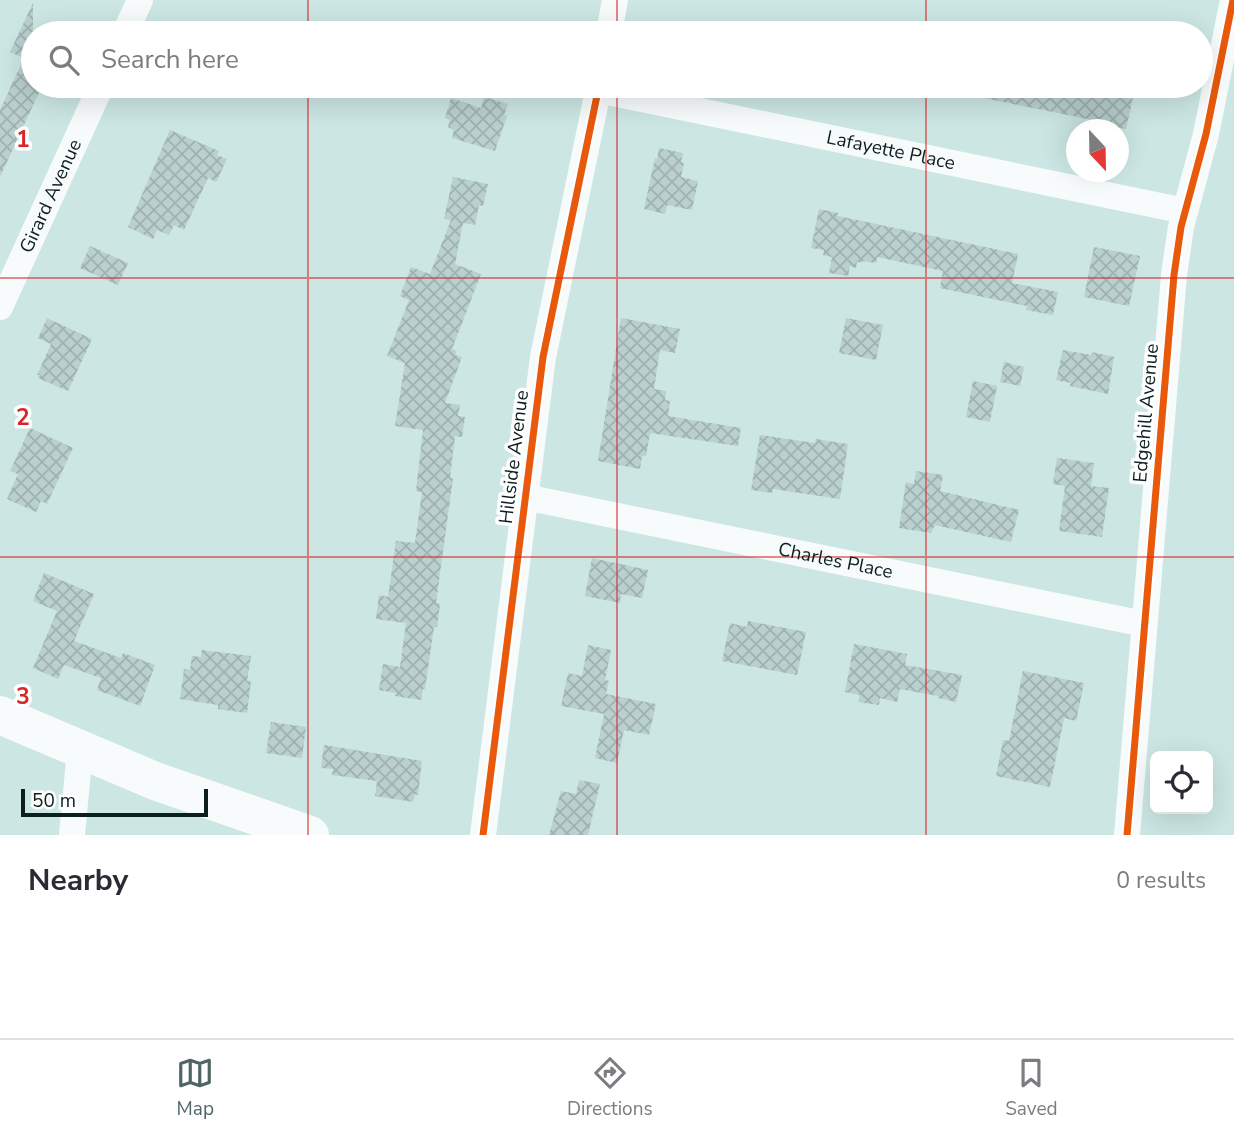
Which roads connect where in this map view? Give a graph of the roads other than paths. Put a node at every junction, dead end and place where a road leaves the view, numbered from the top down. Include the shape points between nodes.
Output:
1 (140, 0) edge
2 (615, 0) edge
3 (1233, 0) edge
4 (130, 21) edge
5 (611, 21) edge
6 (96, 98) edge
7 (597, 98) edge
8 (647, 98) edge
9 (1185, 211) junction
10 (0, 307) edge
11 (526, 496) junction
12 (1144, 624) junction
13 (0, 715) edge
14 (80, 750) junction
15 (72, 835) edge
16 (310, 835) edge
17 (483, 835) edge
18 (1127, 835) edge

1 - 4 street
2 - 5 street
3 - 9 street, Edgehill Avenue
6 - 10 street, Girard Avenue
7 - 11 street, Hillside Avenue via 542,357
8 - 9 street, Lafayette Place
9 - 12 street, Edgehill Avenue via 1174,275
11 - 12 street, Charles Place
11 - 17 street, Hillside Avenue
12 - 18 street, Edgehill Avenue
13 - 14 main road
14 - 15 street
14 - 16 main road

